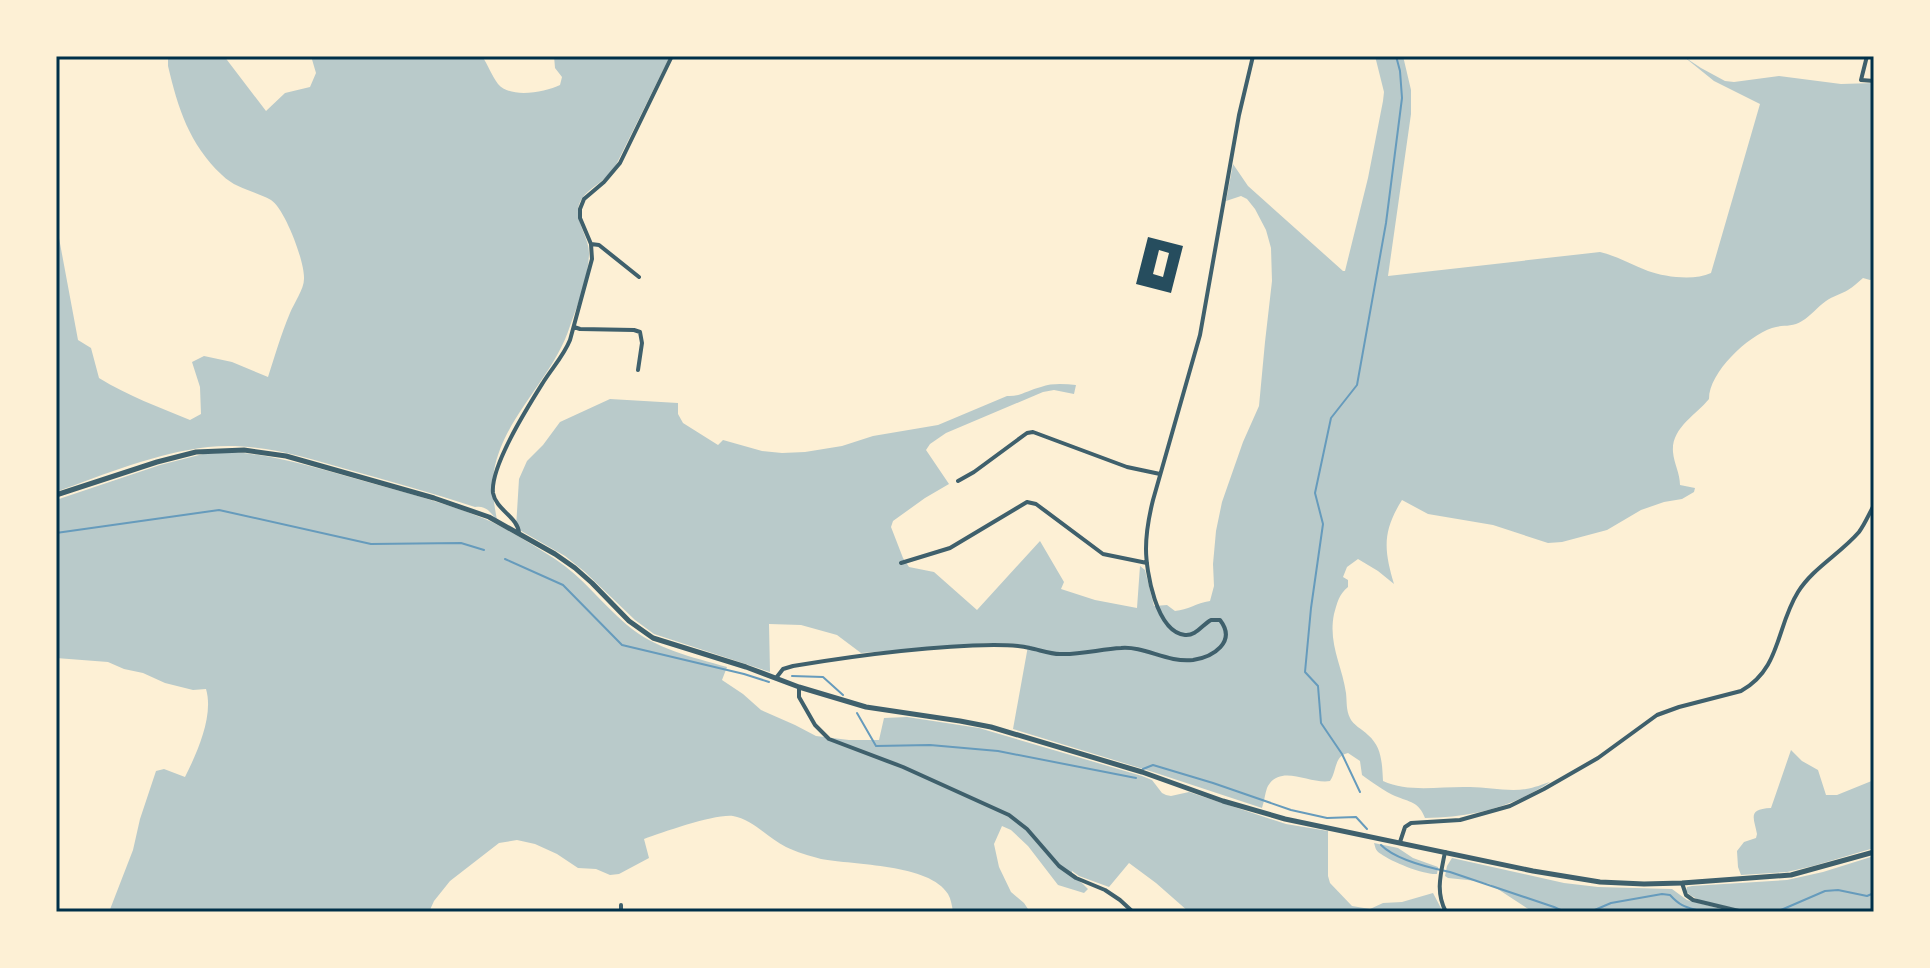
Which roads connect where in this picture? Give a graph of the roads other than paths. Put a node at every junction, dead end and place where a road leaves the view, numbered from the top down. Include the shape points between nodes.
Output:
1 (672, 56) edge
2 (1253, 56) edge
3 (1867, 56) edge
4 (1874, 81) edge
5 (591, 244) junction
6 (639, 277) dead end
7 (574, 327) junction
8 (638, 370) dead end
9 (1160, 474) junction
10 (958, 481) dead end
11 (56, 495) edge
12 (1874, 505) edge
13 (519, 533) junction
14 (901, 563) dead end
15 (1147, 563) junction
16 (776, 678) junction
17 (799, 687) junction
18 (1400, 842) junction
19 (1445, 852) junction
20 (1874, 852) edge
21 (1682, 883) junction
22 (621, 905) dead end
23 (621, 912) edge
24 (1133, 912) edge
25 (1446, 912) edge
26 (1743, 912) edge

1 - 5 street via 620,163 584,199 580,218
2 - 9 street via 1200,335
3 - 4 street via 1861,80
5 - 6 street
5 - 7 street via 591,268
7 - 8 street via 640,332
7 - 13 street via 495,476 497,503
9 - 10 street via 1033,432
9 - 15 street via 1148,525
11 - 13 street via 177,456 244,450 286,456 434,498
12 - 18 street via 1861,529 1803,585 1771,661 1750,686 1657,715 1598,758 1510,806 1460,820 1411,823
13 - 16 street via 575,568 653,638
14 - 15 street via 950,548 1027,502 1103,554
15 - 16 street via 1159,612 1171,628 1188,635 1211,620 1224,624 1224,642 1215,653 1183,660 1122,648 1064,655 1009,645 909,649 793,666
16 - 17 street
17 - 18 street via 866,707 991,727 1260,812
17 - 24 street via 801,702 823,735 1009,815 1059,866
18 - 19 street
19 - 21 street via 1600,882
19 - 25 street via 1438,890
20 - 21 street via 1791,875
21 - 26 street via 1693,900
22 - 23 street

